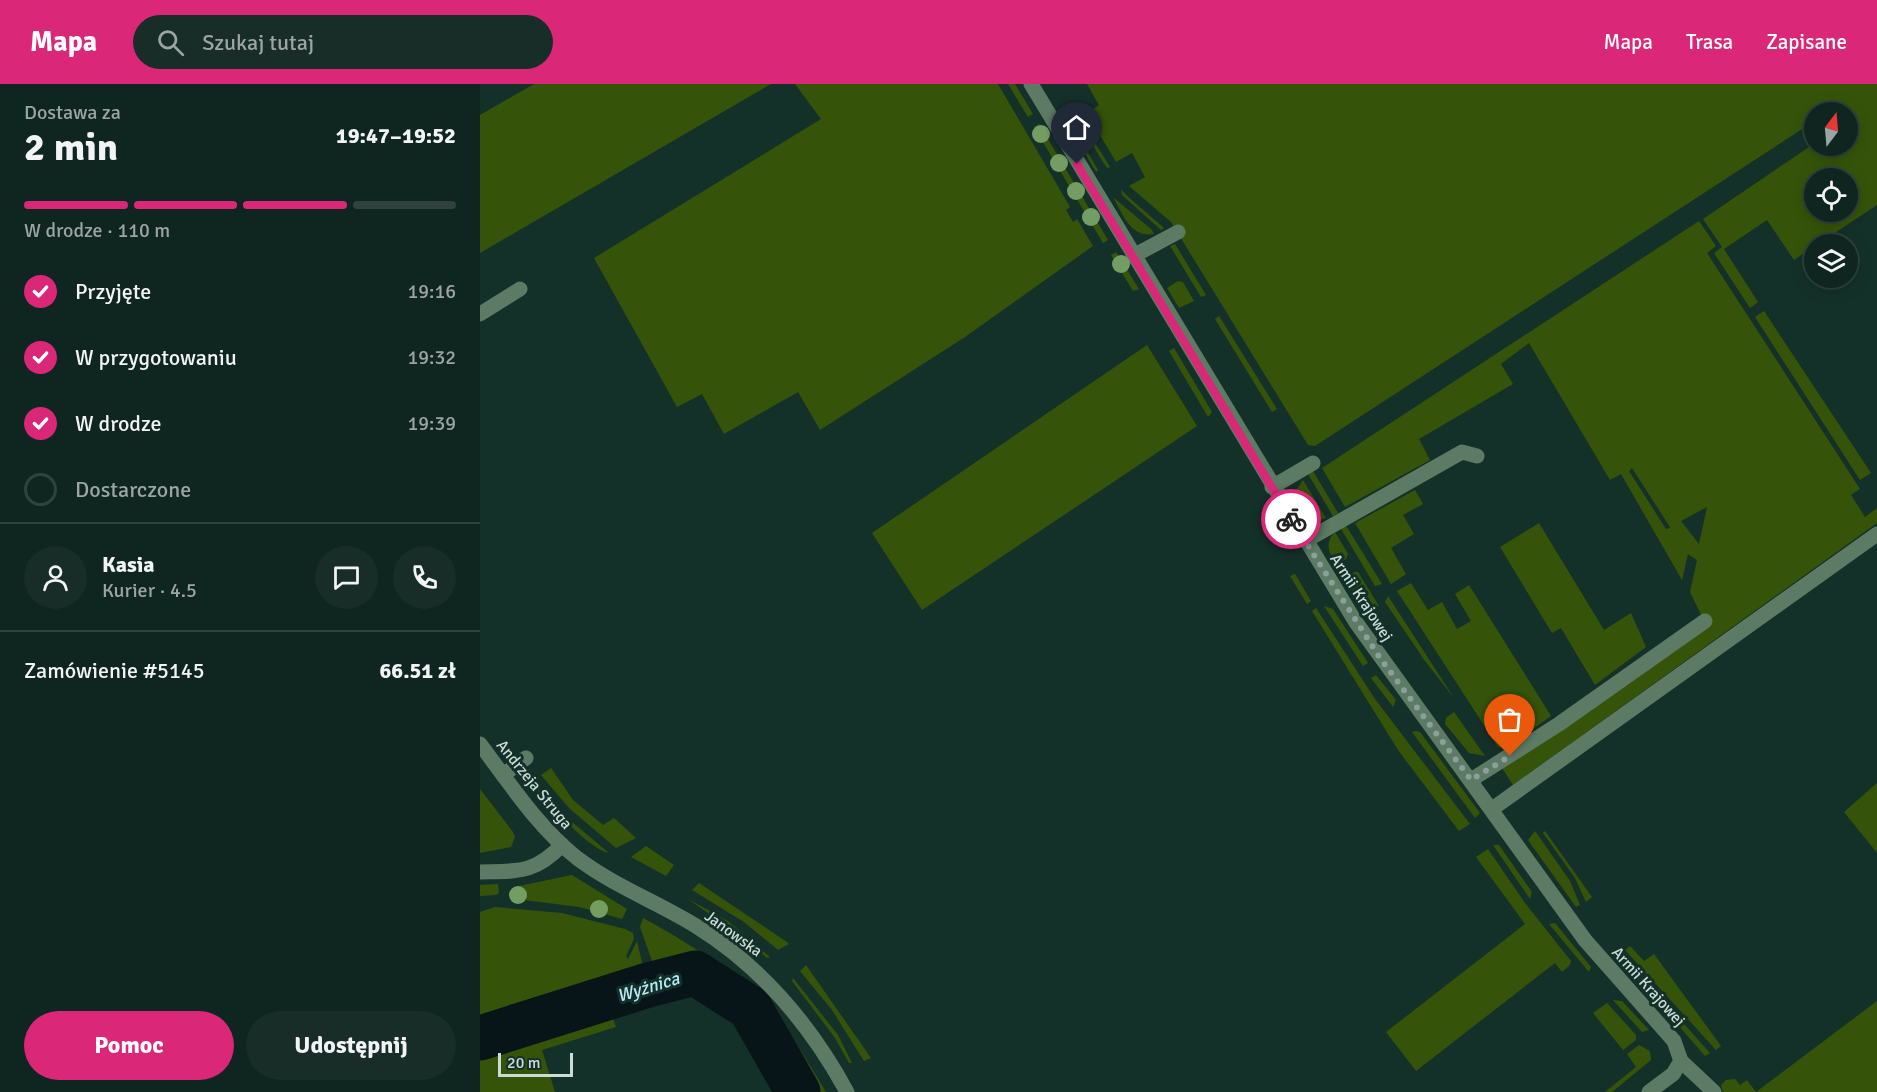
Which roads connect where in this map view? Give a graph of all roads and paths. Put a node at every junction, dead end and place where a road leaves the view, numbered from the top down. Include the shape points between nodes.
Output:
1 (1031, 84) edge
2 (1178, 232) dead end
3 (1133, 256) junction
4 (520, 289) dead end
5 (480, 314) edge
6 (1477, 456) dead end
7 (1313, 463) dead end
8 (1272, 487) junction
9 (1877, 534) edge
10 (1305, 541) junction
11 (1705, 621) dead end
12 (480, 744) edge
13 (526, 758) dead end
14 (503, 775) junction
15 (1471, 780) junction
16 (1492, 809) junction
17 (562, 845) junction
18 (480, 872) edge
19 (1681, 1060) junction
20 (847, 1092) edge
21 (1649, 1092) edge
22 (1714, 1092) edge

1 - 3 street, Armii Krajowej
2 - 3 street
3 - 8 street, Armii Krajowej
4 - 5 street
6 - 10 street via 1462,452
7 - 8 street
8 - 10 street, Armii Krajowej
9 - 16 street
10 - 15 street, Armii Krajowej via 1380,658
11 - 15 street via 1559,724
12 - 14 street, Andrzeja Struga
13 - 14 street
14 - 17 street, Andrzeja Struga
15 - 16 street, Armii Krajowej
16 - 19 street, Armii Krajowej via 1585,940 1674,1041
17 - 18 street via 534,868
17 - 20 street, Janowska via 590,868 733,951 795,1013
19 - 21 street via 1673,1074
19 - 22 street, Armii Krajowej

